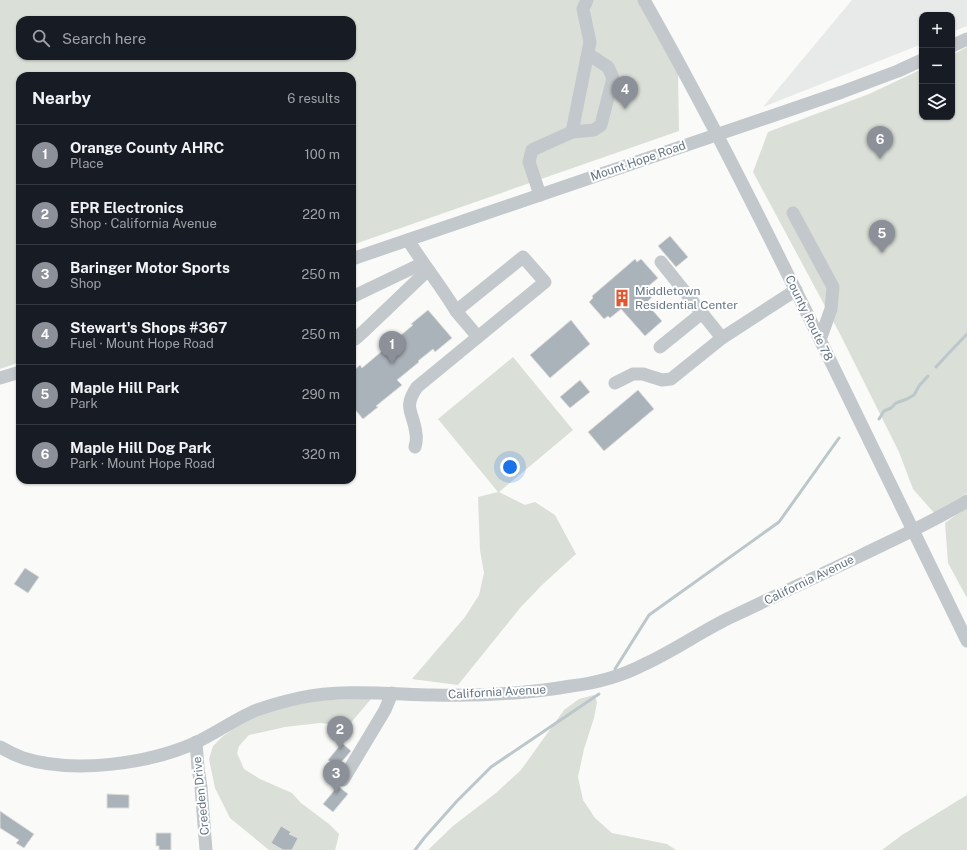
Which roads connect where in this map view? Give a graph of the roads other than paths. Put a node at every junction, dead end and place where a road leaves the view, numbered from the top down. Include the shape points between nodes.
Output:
1 (586, 0) edge
2 (644, 0) edge
3 (967, 39) edge
4 (955, 45) edge
5 (588, 54) junction
6 (919, 61) edge
7 (572, 132) junction
8 (717, 134) junction
9 (540, 195) junction
10 (793, 213) dead end
11 (408, 240) junction
12 (356, 258) edge
13 (661, 262) dead end
14 (425, 267) junction
15 (796, 290) junction
16 (356, 295) edge
17 (456, 311) junction
18 (702, 313) junction
19 (478, 337) junction
20 (356, 338) edge
21 (722, 338) junction
22 (820, 340) junction
23 (660, 347) dead end
24 (16, 373) edge
25 (0, 378) edge
26 (615, 383) dead end
27 (415, 447) dead end
28 (967, 501) edge
29 (913, 530) junction
30 (967, 641) edge
31 (392, 693) junction
32 (196, 742) junction
33 (0, 747) edge
34 (344, 780) dead end
35 (206, 850) edge

1 - 5 street via 583,9 590,42
2 - 8 street, County Route 78
3 - 4 street
5 - 7 street
5 - 7 street via 608,67 613,78 601,125 594,130
6 - 8 street, Mount Hope Road via 842,92
7 - 9 street via 532,150 529,162
8 - 9 street, Mount Hope Road
8 - 15 street, County Route 78
9 - 11 street, Mount Hope Road
10 - 22 street via 832,287 831,309
11 - 12 street, Mount Hope Road
11 - 14 street
13 - 18 street
14 - 16 street
14 - 17 street
14 - 20 street
15 - 21 street
15 - 22 street, County Route 78
17 - 19 street
17 - 19 street via 523,257 545,282
18 - 21 street
18 - 23 street
19 - 27 street via 418,387 412,395 410,408 416,433
21 - 26 street via 671,379 662,380 644,374 633,374
22 - 29 street, County Route 78
24 - 25 street
28 - 29 street, California Avenue
29 - 30 street, County Route 78
29 - 31 street, California Avenue via 718,624 646,664 610,678 546,690 508,693
31 - 32 street, California Avenue via 319,695 281,702 250,713
31 - 34 street via 385,710
32 - 33 street, California Avenue via 150,758 114,764 77,766 23,758
32 - 35 street, Creeden Drive

